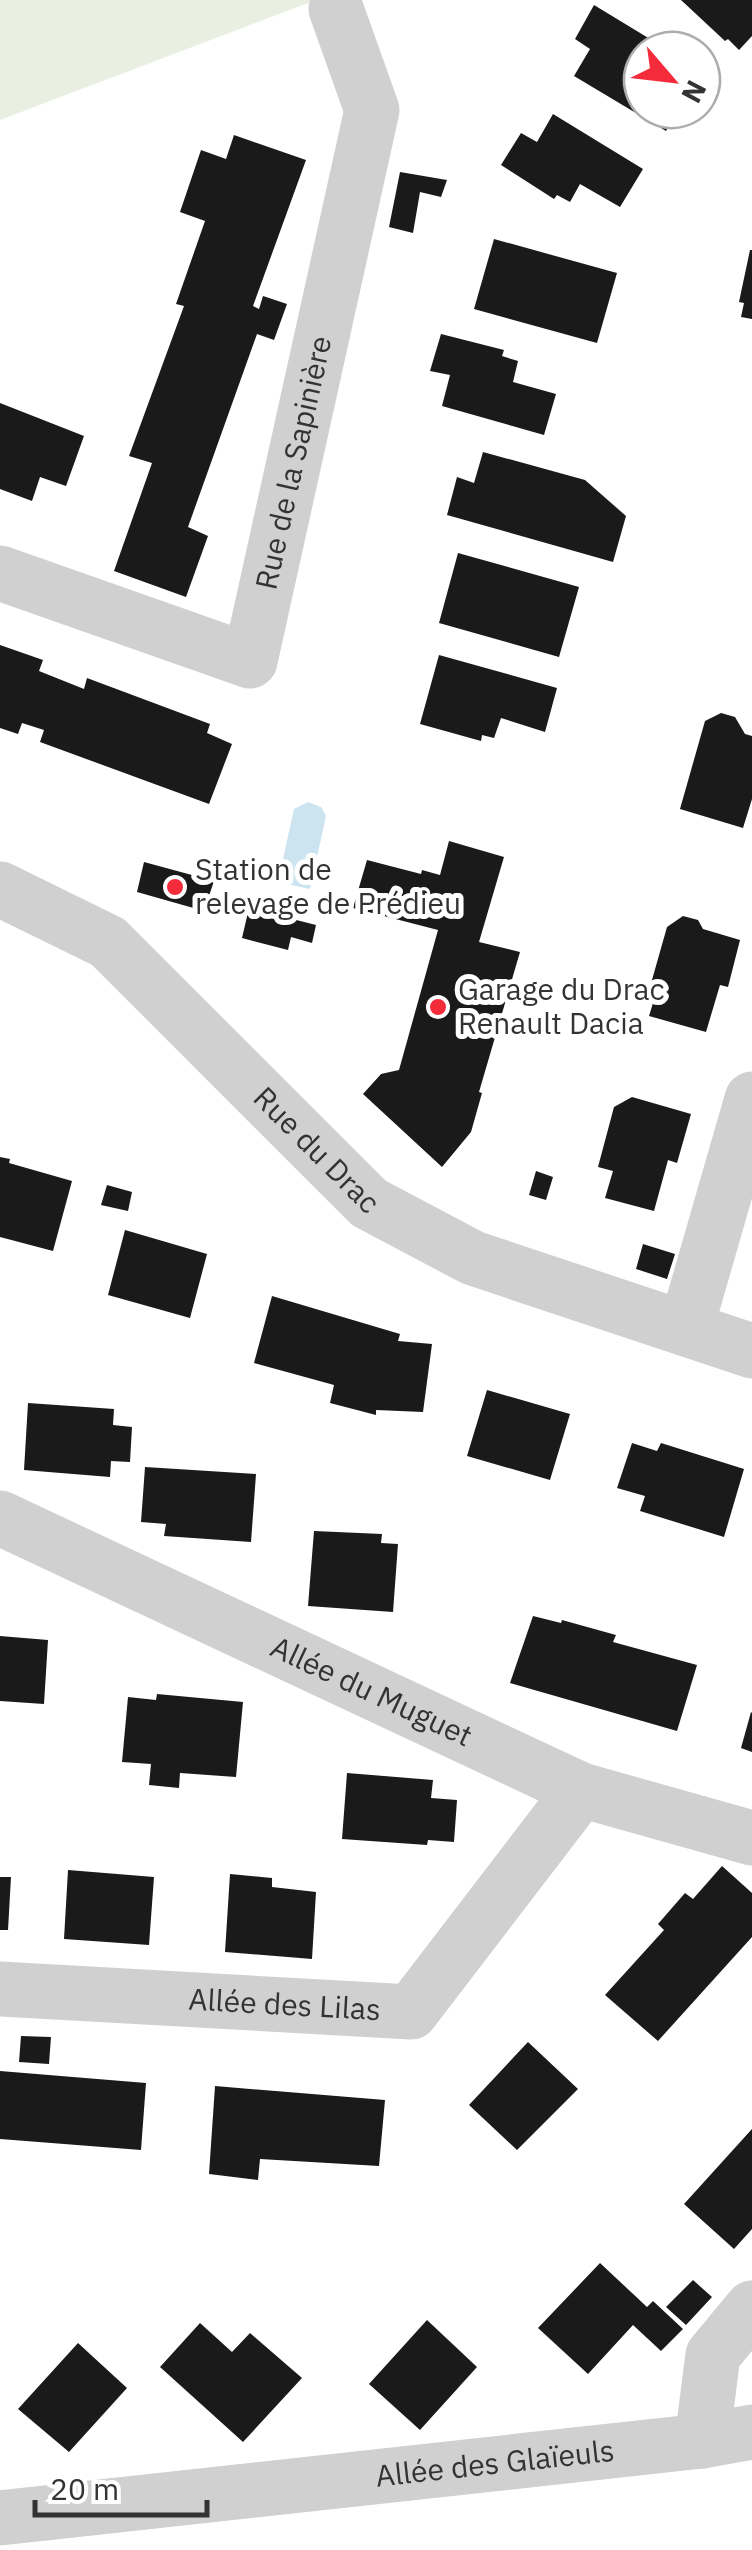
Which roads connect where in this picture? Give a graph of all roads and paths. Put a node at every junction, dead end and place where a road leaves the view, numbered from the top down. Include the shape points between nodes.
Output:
1 (336, 9) dead end
2 (0, 573) edge
3 (0, 889) edge
4 (752, 1099) edge
5 (686, 1328) junction
6 (752, 1350) edge
7 (0, 1518) edge
8 (581, 1790) junction
9 (752, 1838) edge
10 (0, 1989) edge
11 (752, 2308) edge
12 (727, 2436) edge
13 (0, 2518) edge

1 - 2 street, Rue de la Sapinière via 372,110 250,661
3 - 5 street, Rue du Drac via 108,942 368,1203 473,1258
4 - 5 street
5 - 6 street, Rue du Drac
7 - 8 street, Allée du Muguet
8 - 9 street, Allée du Muguet
8 - 10 street, Allée des Lilas via 411,2012
11 - 12 street via 714,2355
12 - 13 street, Allée des Glaïeuls

